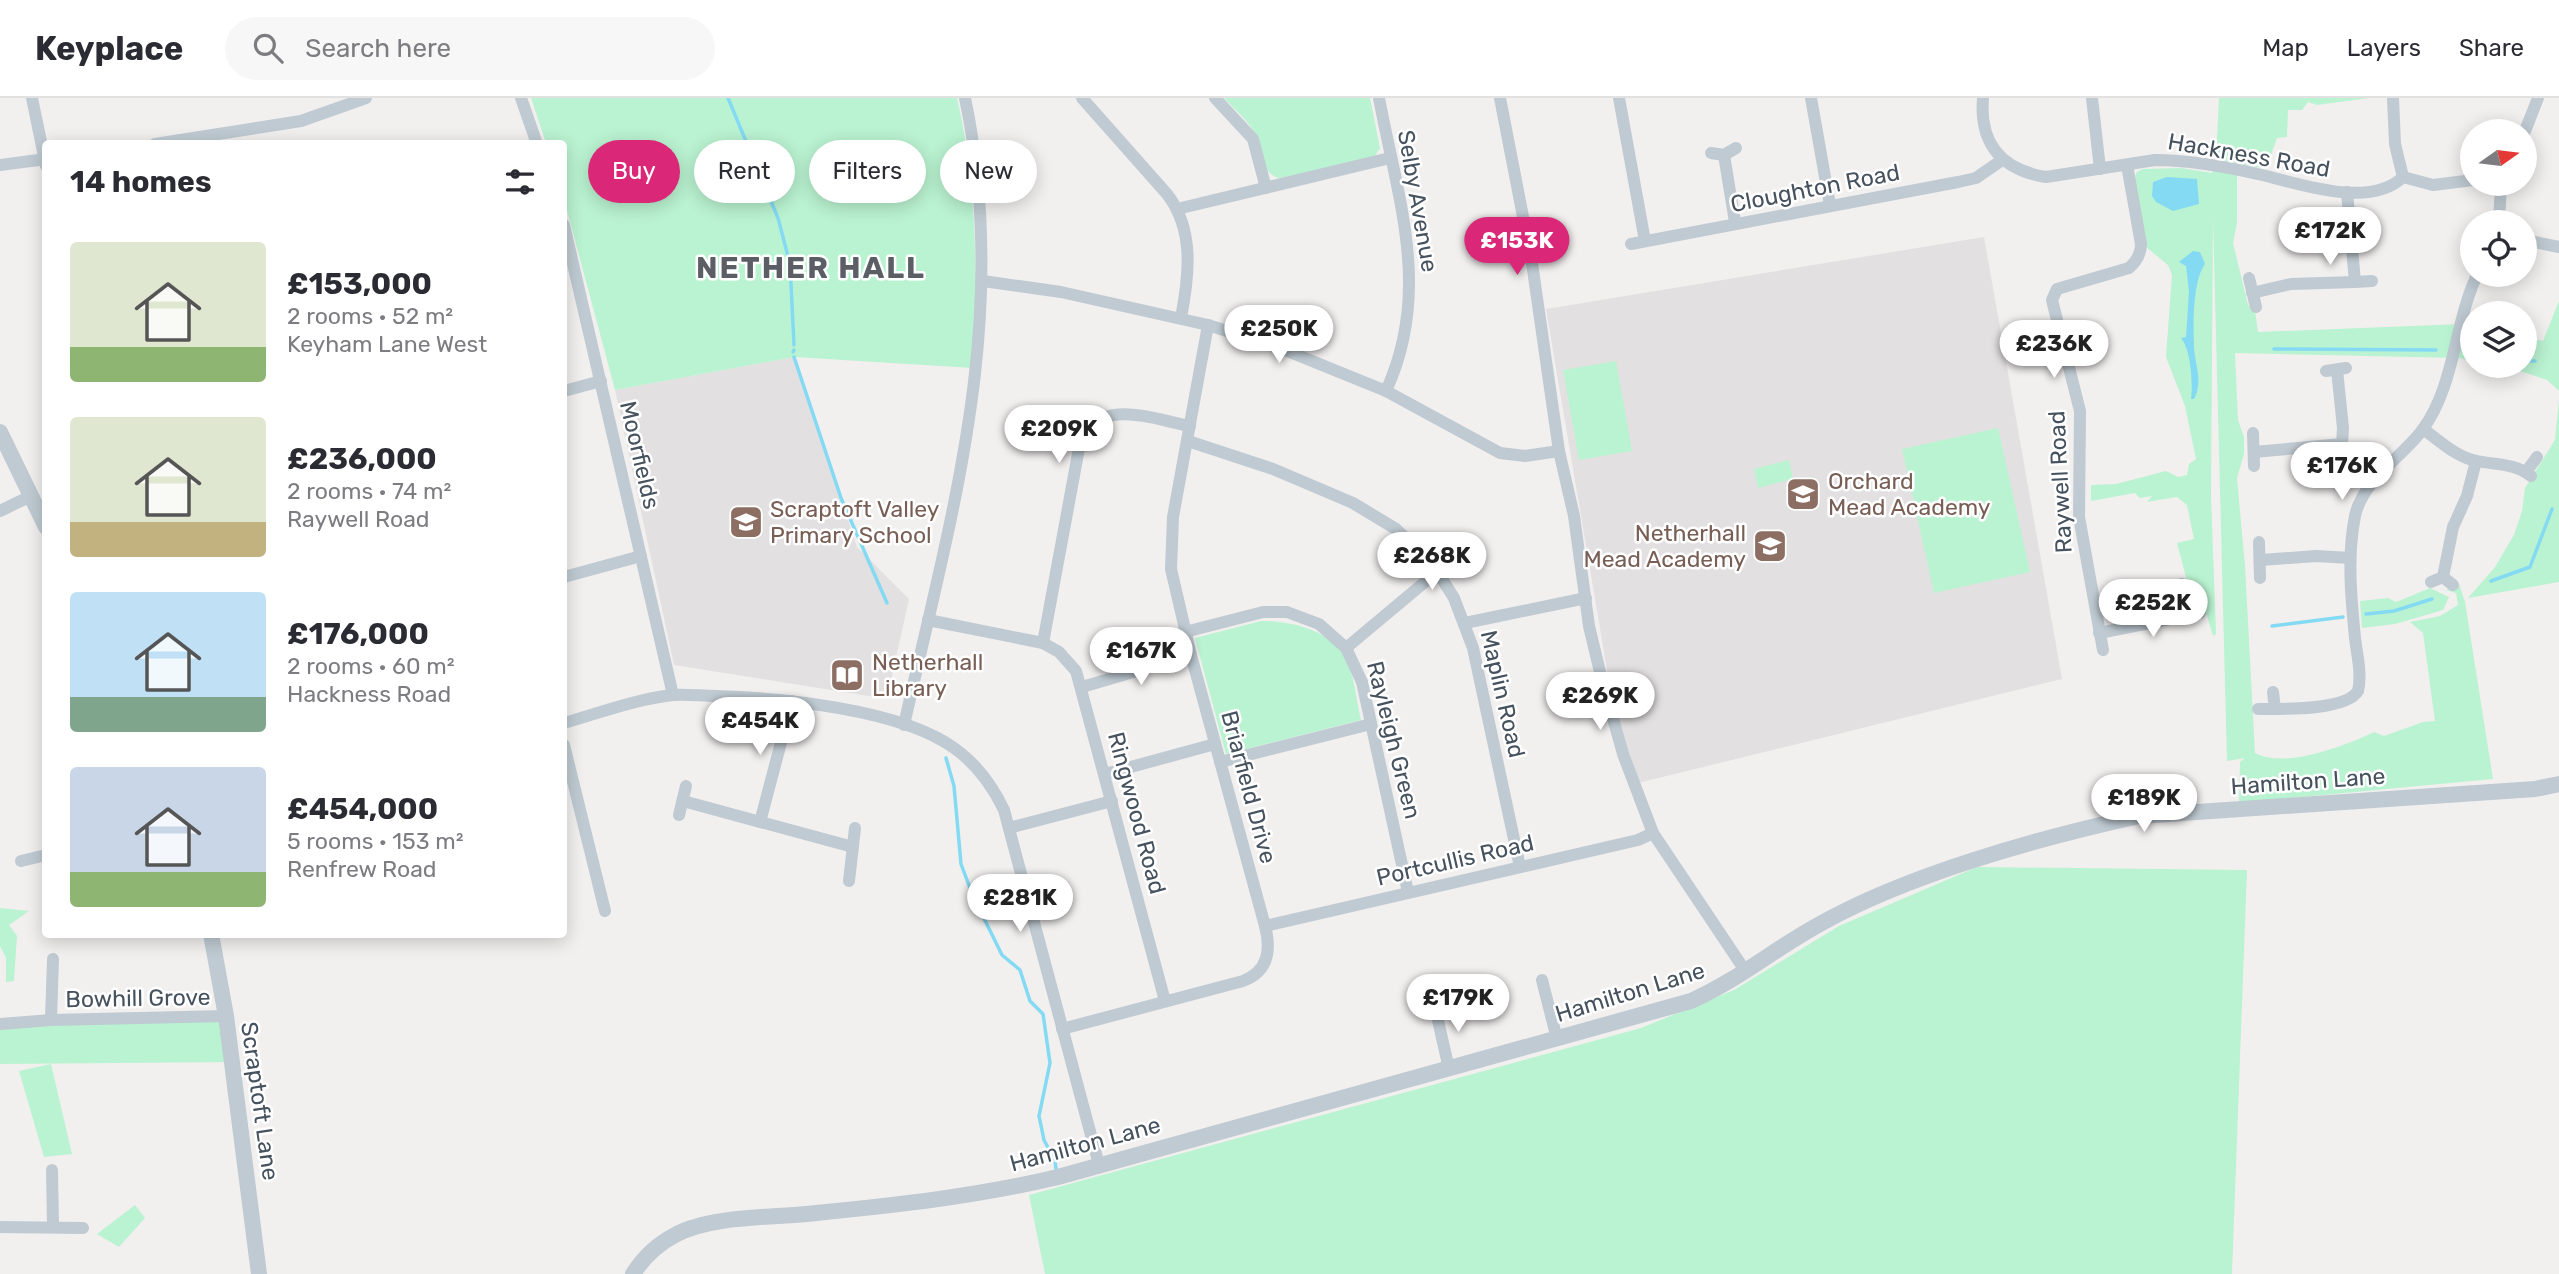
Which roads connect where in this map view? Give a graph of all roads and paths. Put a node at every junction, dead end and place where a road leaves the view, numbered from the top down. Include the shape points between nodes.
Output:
1 (32, 98) edge
2 (366, 98) edge
3 (521, 98) edge
4 (965, 98) edge
5 (1082, 98) edge
6 (1215, 98) edge
7 (1379, 98) edge
8 (1500, 98) edge
9 (1619, 98) edge
10 (1811, 98) edge
11 (1983, 98) edge
12 (2092, 98) edge
13 (2393, 98) edge
14 (2538, 98) edge
15 (2530, 119) edge
16 (180, 140) edge
17 (536, 140) edge
18 (42, 147) edge
19 (1737, 148) dead end
20 (1711, 153) dead end
21 (1724, 155) junction
22 (1390, 158) junction
23 (2002, 160) junction
24 (42, 162) edge
25 (0, 165) edge
26 (2127, 165) junction
27 (2100, 169) junction
28 (2403, 177) junction
29 (2460, 182) edge
30 (1266, 188) junction
31 (2347, 192) junction
32 (1830, 205) junction
33 (1177, 209) junction
34 (1735, 222) junction
35 (567, 238) edge
36 (1645, 241) junction
37 (2537, 242) edge
38 (1631, 244) dead end
39 (2559, 247) edge
40 (2249, 278) dead end
41 (983, 281) junction
42 (2372, 281) dead end
43 (2356, 282) junction
44 (2472, 287) edge
45 (2252, 293) junction
46 (2256, 307) dead end
47 (1181, 317) junction
48 (1208, 325) junction
49 (2336, 370) dead end
50 (601, 381) junction
51 (567, 390) edge
52 (1386, 391) junction
53 (1190, 426) junction
54 (2423, 429) junction
55 (0, 432) edge
56 (2253, 433) dead end
57 (1188, 441) junction
58 (2342, 444) junction
59 (1559, 451) junction
60 (2254, 452) junction
61 (2538, 457) dead end
62 (2476, 461) junction
63 (2254, 466) dead end
64 (2376, 479) junction
65 (31, 496) junction
66 (0, 511) edge
67 (42, 519) edge
68 (2259, 542) dead end
69 (642, 556) junction
70 (2350, 558) junction
71 (2261, 560) junction
72 (1438, 571) junction
73 (567, 576) edge
74 (2260, 578) dead end
75 (2443, 581) dead end
76 (2182, 584) dead end
77 (1586, 598) junction
78 (928, 620) junction
79 (1465, 623) junction
80 (1185, 632) junction
81 (2099, 633) junction
82 (1043, 643) junction
83 (1346, 648) junction
84 (2103, 650) dead end
85 (1191, 655) junction
86 (1082, 687) junction
87 (2273, 692) dead end
88 (673, 695) junction
89 (792, 701) junction
90 (2258, 709) dead end
91 (2275, 709) junction
92 (567, 722) edge
93 (1371, 724) junction
94 (904, 725) junction
95 (1215, 744) junction
96 (567, 757) edge
97 (1220, 762) junction
98 (1105, 774) junction
99 (2559, 784) edge
100 (686, 786) dead end
101 (683, 801) junction
102 (1112, 801) junction
103 (679, 816) dead end
104 (760, 822) junction
105 (855, 828) dead end
106 (1009, 828) junction
107 (1653, 833) junction
108 (853, 847) junction
109 (42, 856) edge
110 (21, 860) dead end
111 (1520, 867) junction
112 (849, 881) dead end
113 (1408, 892) junction
114 (605, 911) dead end
115 (1265, 926) junction
116 (212, 938) edge
117 (53, 959) dead end
118 (1746, 972) junction
119 (1542, 980) dead end
120 (1165, 1001) junction
121 (1434, 1007) dead end
122 (226, 1016) junction
123 (51, 1020) junction
124 (0, 1024) edge
125 (1062, 1029) junction
126 (1557, 1039) junction
127 (1449, 1069) junction
128 (1099, 1165) junction
129 (52, 1170) dead end
130 (53, 1226) junction
131 (0, 1227) edge
132 (83, 1228) dead end
133 (259, 1274) edge
134 (633, 1274) edge

1 - 18 street
2 - 16 street via 301,121
3 - 17 street
4 - 41 street via 978,177
5 - 33 street
6 - 30 street via 1253,139
7 - 22 street, Selby Avenue
8 - 59 street via 1532,262
9 - 36 street
10 - 32 street
11 - 23 street via 1983,126
12 - 27 street
13 - 28 street via 2395,144
14 - 15 street
19 - 21 street
20 - 21 street
21 - 34 street
22 - 30 street
22 - 52 street, Selby Avenue via 1411,290 1405,341
23 - 27 street, Hackness Road via 2019,171 2046,177
23 - 32 street, Cloughton Road via 1976,178
24 - 25 street
26 - 27 street, Hackness Road
26 - 31 street, Hackness Road via 2172,160
26 - 81 street, Raywell Road via 2141,244 2136,262 2057,289 2052,300 2080,411 2079,517
28 - 29 street via 2433,185
28 - 31 street, Hackness Road via 2384,190
30 - 33 street
31 - 43 street
32 - 34 street, Cloughton Road
33 - 47 street via 1188,262
34 - 36 street, Cloughton Road via 1705,232
35 - 50 street, Moorfields
36 - 38 street, Cloughton Road
37 - 39 street
40 - 45 street
41 - 47 street
41 - 78 street via 973,405
42 - 43 street
43 - 45 street via 2291,284
44 - 54 street via 2443,387
45 - 46 street
47 - 48 street
48 - 52 street
48 - 53 street, Briarfield Drive
49 - 58 street
50 - 51 street
50 - 69 street, Moorfields
52 - 59 street via 1500,453 1525,456
53 - 57 street, Briarfield Drive
53 - 82 street via 1119,413 1099,418 1087,429 1080,443
54 - 62 street
54 - 64 street
55 - 65 street
56 - 60 street
57 - 72 street, Maplin Road via 1273,469 1361,507 1396,529
57 - 80 street, Briarfield Drive via 1171,551
58 - 60 street
58 - 64 street
59 - 77 street
60 - 63 street
61 - 62 street via 2528,474
62 - 75 street via 2453,527
64 - 70 street via 2356,512
65 - 66 street
65 - 67 street
68 - 71 street
69 - 73 street
69 - 88 street, Moorfields
70 - 71 street
70 - 91 street via 2358,691 2349,701
71 - 74 street
72 - 79 street, Maplin Road
72 - 83 street
76 - 81 street via 2194,614
77 - 79 street
77 - 107 street via 1623,754
78 - 82 street, Ringwood Road
78 - 94 street
79 - 111 street, Maplin Road
80 - 83 street, Rayleigh Green via 1263,612 1287,612 1319,624
80 - 85 street, Briarfield Drive
81 - 84 street, Raywell Road
82 - 86 street, Ringwood Road via 1066,658
83 - 93 street, Rayleigh Green via 1359,672
85 - 86 street
85 - 95 street, Briarfield Drive
86 - 98 street, Ringwood Road
87 - 91 street
88 - 89 street
88 - 92 street
89 - 94 street
89 - 104 street
90 - 91 street
93 - 97 street
93 - 113 street, Rayleigh Green
94 - 106 street via 942,740 974,765 998,797
95 - 97 street, Briarfield Drive
95 - 98 street
96 - 114 street
97 - 115 street, Briarfield Drive
98 - 102 street, Ringwood Road
99 - 118 street, Hamilton Lane via 2139,816 2101,824 1880,895 1819,924
100 - 101 street
101 - 103 street
101 - 104 street
102 - 106 street
102 - 120 street, Ringwood Road
104 - 108 street
105 - 108 street
106 - 125 street
107 - 111 street, Portcullis Road
107 - 118 street
108 - 112 street
109 - 110 street
111 - 113 street, Portcullis Road
113 - 115 street, Portcullis Road
115 - 120 street, Briarfield Drive via 1268,956 1254,975
116 - 122 street, Scraptoft Lane
117 - 123 street, Bowhill Grove
118 - 126 street, Hamilton Lane via 1691,1001
119 - 126 street
120 - 125 street, Briarfield Drive
121 - 127 street
122 - 123 street, Bowhill Grove
122 - 133 street, Scraptoft Lane
123 - 124 street, Bowhill Grove
125 - 128 street
126 - 127 street, Hamilton Lane
127 - 128 street, Hamilton Lane
128 - 134 street, Hamilton Lane via 999,1191 940,1200 714,1223 676,1234 643,1258
129 - 130 street
130 - 131 street
130 - 132 street

